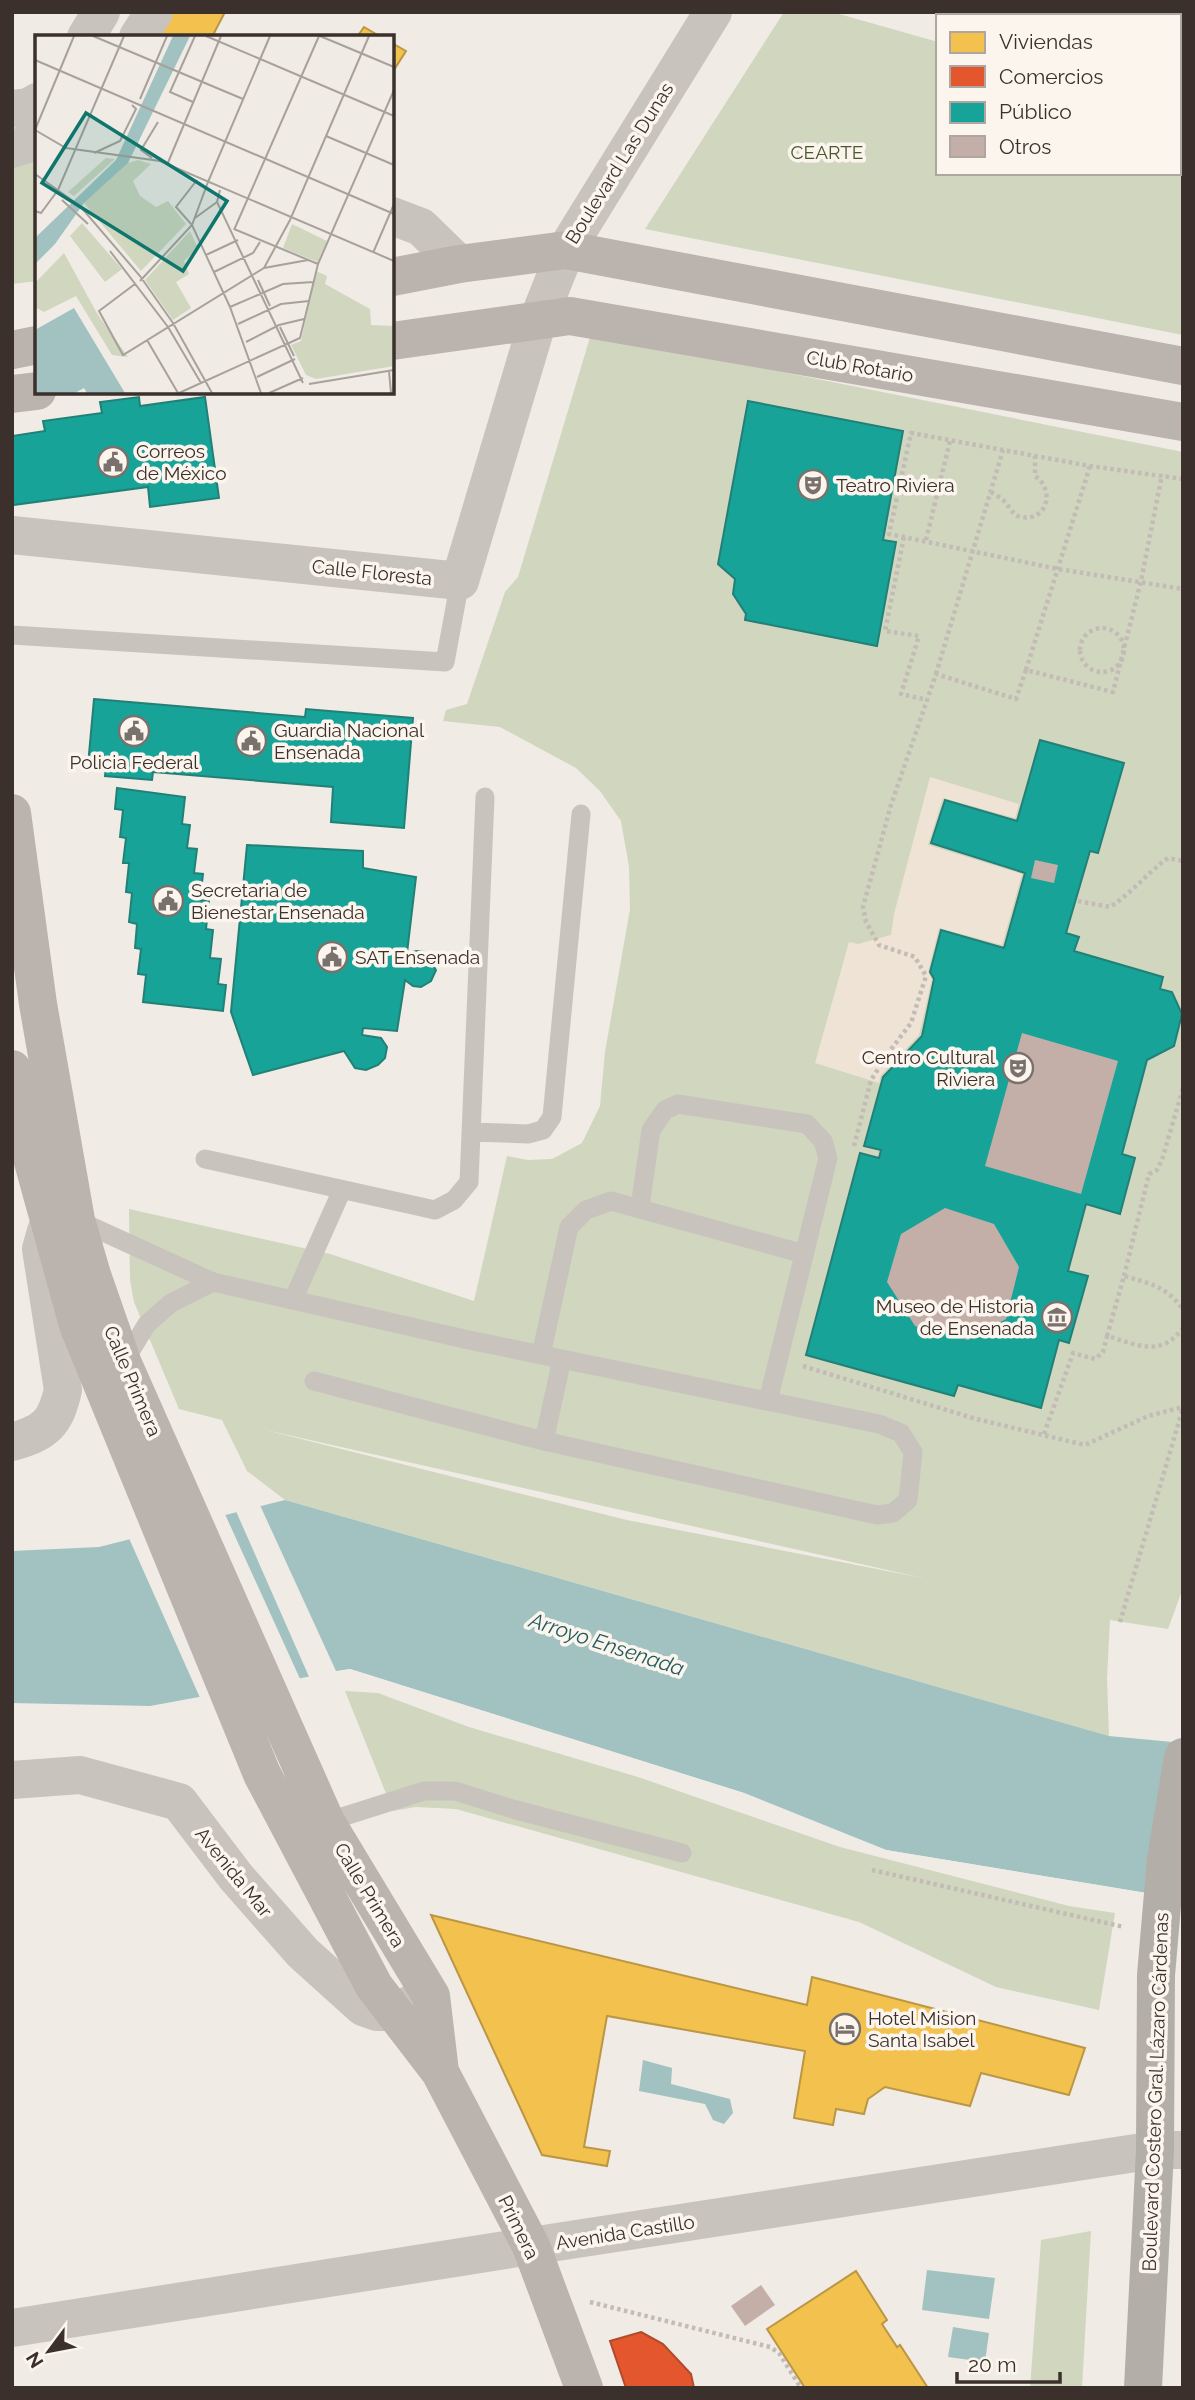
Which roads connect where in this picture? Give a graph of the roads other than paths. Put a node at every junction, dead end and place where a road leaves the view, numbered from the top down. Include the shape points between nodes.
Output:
1 (101, 12) edge
2 (154, 12) edge
3 (713, 12) edge
4 (87, 35) edge
5 (139, 35) edge
6 (35, 103) edge
7 (12, 109) edge
8 (35, 142) edge
9 (12, 149) edge
10 (394, 217) edge
11 (566, 250) junction
12 (459, 264) junction
13 (394, 277) edge
14 (538, 320) junction
15 (394, 341) edge
16 (35, 345) edge
17 (12, 350) edge
18 (1183, 366) edge
19 (35, 391) edge
20 (12, 394) edge
21 (1183, 422) edge
22 (12, 535) edge
23 (460, 581) junction
24 (12, 635) edge
25 (485, 797) dead end
26 (12, 813) edge
27 (581, 814) dead end
28 (25, 1006) edge
29 (12, 1069) edge
30 (471, 1132) junction
31 (205, 1159) dead end
32 (342, 1189) junction
33 (640, 1207) junction
34 (63, 1223) junction
35 (804, 1254) junction
36 (213, 1282) junction
37 (293, 1300) junction
38 (541, 1355) junction
39 (562, 1359) junction
40 (113, 1377) junction
41 (314, 1381) dead end
42 (768, 1401) junction
43 (135, 1428) junction
44 (544, 1441) junction
45 (12, 1442) edge
46 (1183, 1756) edge
47 (12, 1780) edge
48 (326, 1822) junction
49 (682, 1853) dead end
50 (431, 1996) junction
51 (393, 2012) junction
52 (440, 2072) junction
53 (1169, 2150) edge
54 (531, 2246) junction
55 (12, 2328) edge
56 (584, 2388) edge
57 (1143, 2388) edge

1 - 4 street
2 - 5 street
3 - 11 street, Boulevard Las Dunas
6 - 7 street
8 - 9 street
10 - 12 street via 421,227
11 - 12 main road
11 - 14 street, Boulevard Las Dunas
11 - 18 main road
12 - 13 main road
14 - 15 main road, Club Rotario
14 - 21 main road, Club Rotario via 570,316
14 - 23 street, Calle Floresta
16 - 17 main road
19 - 20 main road
22 - 23 street, Calle Floresta
23 - 24 lane via 445,662
25 - 30 lane
26 - 28 main road, Calle Primera
27 - 30 lane via 552,1117 543,1130 528,1134
28 - 34 main road, Calle Primera
29 - 34 main road via 22,1122
30 - 32 lane via 469,1182 454,1200 435,1210
31 - 32 lane
32 - 37 lane
33 - 35 lane
33 - 35 lane via 651,1130 665,1110 678,1104 807,1124 823,1142 828,1158
33 - 38 lane via 611,1201 586,1210 569,1227
34 - 36 lane
34 - 40 main road, Calle Primera via 92,1275
34 - 45 street via 44,1234 41,1249 63,1390 58,1412 50,1425
35 - 42 lane
36 - 37 lane
36 - 40 lane via 171,1303 147,1324
37 - 38 lane
38 - 39 lane
39 - 42 lane
39 - 44 lane
40 - 43 main road, Calle Primera
41 - 44 lane
42 - 44 lane via 879,1424 901,1433 913,1452 908,1500 893,1513 877,1515
43 - 48 main road, Calle Primera
43 - 51 main road, Calle Primera via 262,1774 374,1986
46 - 53 highway, Boulevard Costero Gral. Lázaro Cárdenas via 1166,1858 1156,1975
47 - 51 street, Avenida Mar via 80,1775 179,1802 236,1877 303,1953 363,2007
48 - 49 lane via 424,1791 455,1791
48 - 50 main road, Calle Primera
50 - 51 street
50 - 52 main road, Calle Primera
51 - 52 main road, Calle Primera
52 - 54 main road, Primera
53 - 54 street, Avenida Castillo
53 - 57 highway, Boulevard Costero Gral. Lázaro Cárdenas
54 - 55 street, Avenida Castillo
54 - 56 main road, Primera

